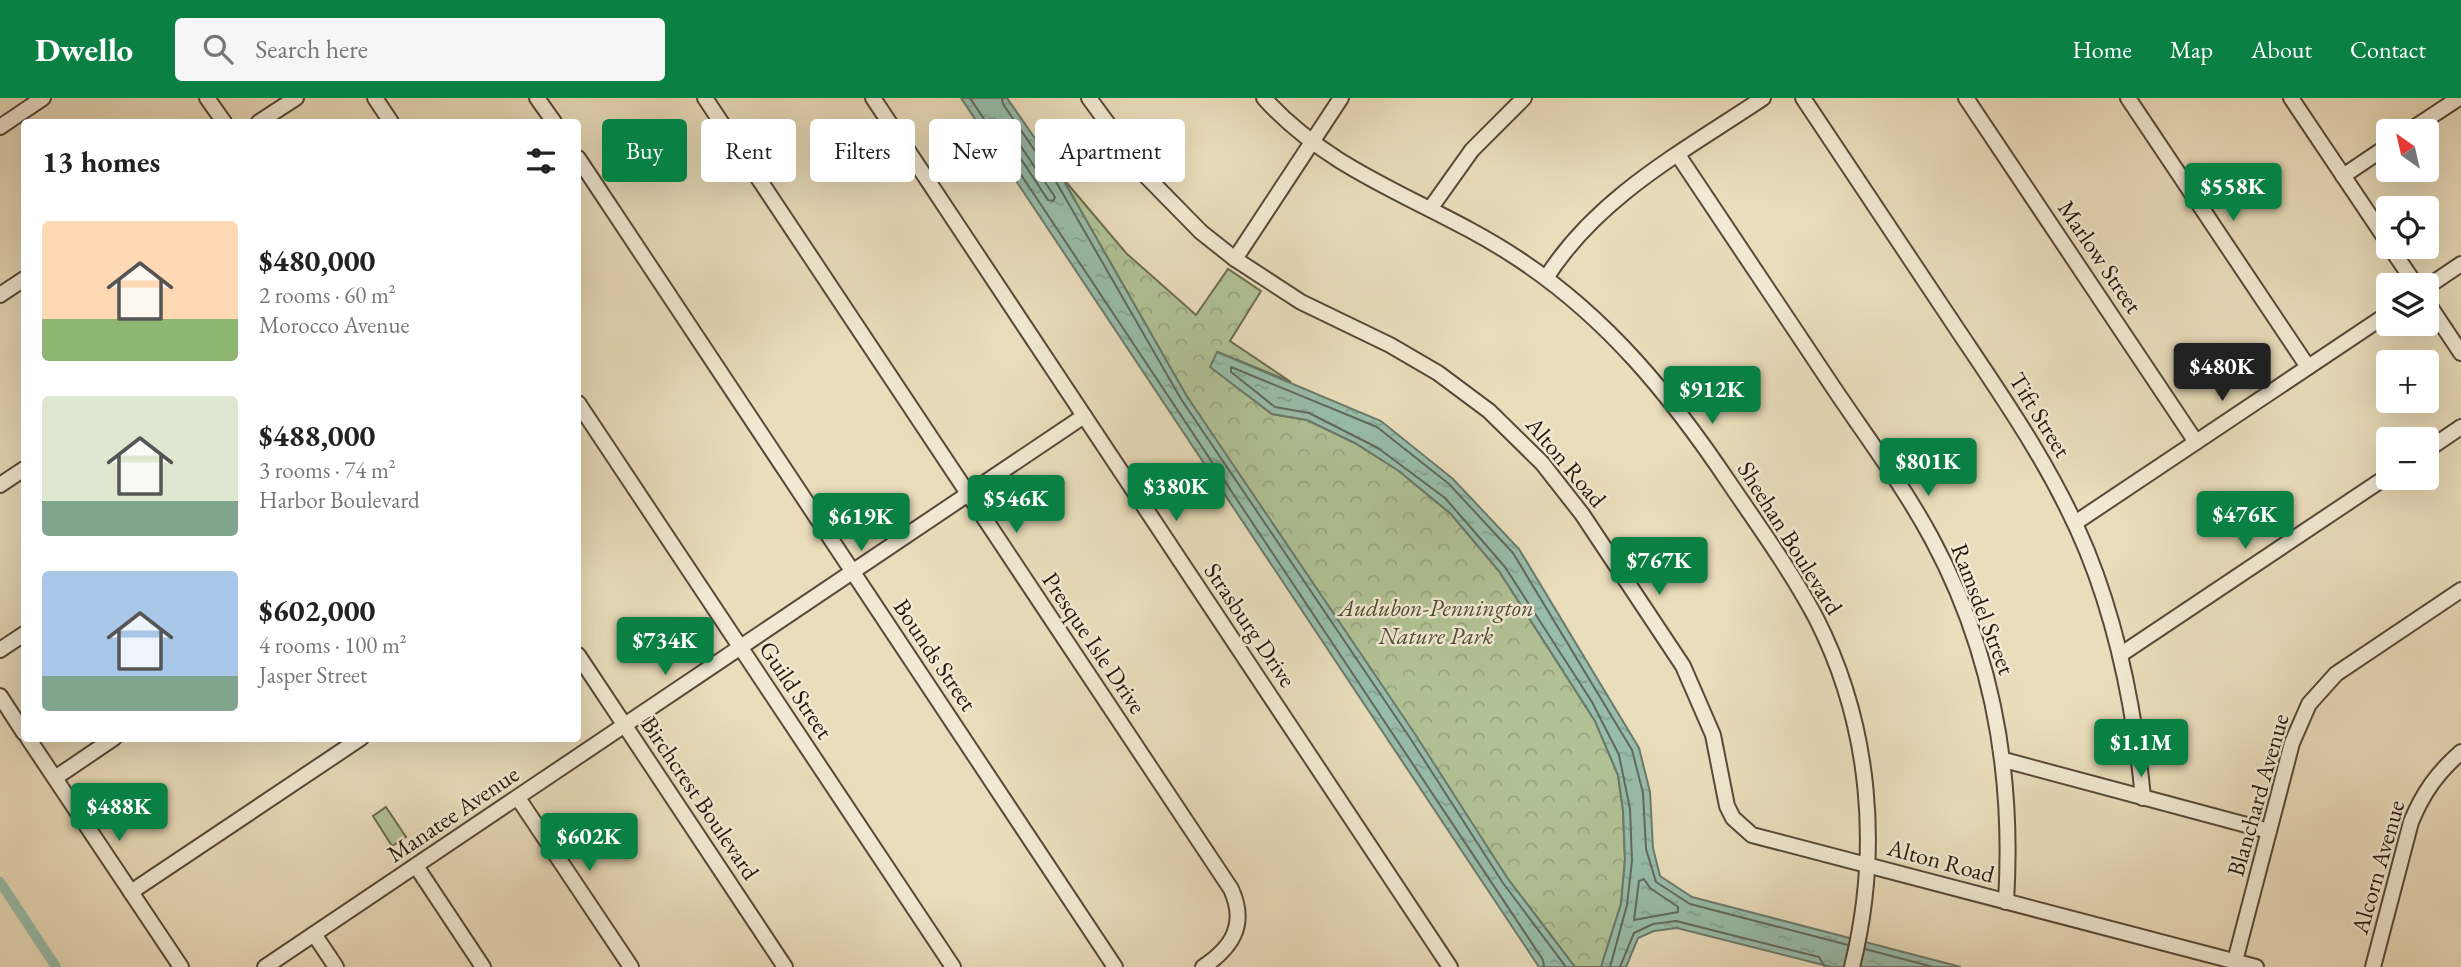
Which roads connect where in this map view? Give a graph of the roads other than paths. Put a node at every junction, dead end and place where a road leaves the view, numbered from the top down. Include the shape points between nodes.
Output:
1 (43, 98) edge
2 (207, 98) edge
3 (296, 98) edge
4 (375, 98) edge
5 (537, 98) edge
6 (705, 98) edge
7 (873, 98) edge
8 (1089, 98) edge
9 (1264, 98) edge
10 (1341, 98) edge
11 (1524, 98) edge
12 (1763, 98) edge
13 (1803, 98) edge
14 (1966, 98) edge
15 (2128, 98) edge
16 (2291, 98) edge
17 (2456, 99) edge
18 (222, 119) edge
19 (264, 119) edge
20 (389, 119) edge
21 (552, 119) edge
22 (2427, 119) edge
23 (0, 127) edge
24 (1311, 142) junction
25 (2376, 154) edge
26 (1678, 155) junction
27 (581, 163) edge
28 (2343, 176) junction
29 (1430, 209) junction
30 (2376, 225) edge
31 (1235, 259) junction
32 (2461, 264) edge
33 (1546, 278) junction
34 (2439, 279) edge
35 (21, 281) edge
36 (0, 295) edge
37 (2439, 320) edge
38 (2376, 322) edge
39 (2461, 353) edge
40 (2308, 367) junction
41 (581, 407) edge
42 (1084, 416) junction
43 (2461, 427) edge
44 (2196, 442) junction
45 (2439, 442) edge
46 (21, 471) edge
47 (2376, 484) edge
48 (0, 485) edge
49 (968, 494) junction
50 (2075, 523) junction
51 (852, 571) junction
52 (2461, 590) edge
53 (21, 636) edge
54 (739, 646) junction
55 (0, 650) edge
56 (2120, 655) junction
57 (581, 660) edge
58 (0, 696) edge
59 (625, 727) junction
60 (21, 728) edge
61 (31, 742) edge
62 (108, 742) edge
63 (355, 742) edge
64 (2461, 752) edge
65 (2004, 760) junction
66 (55, 778) junction
67 (518, 798) junction
68 (2143, 798) junction
69 (2269, 831) junction
70 (416, 866) junction
71 (1868, 866) junction
72 (131, 892) junction
73 (2006, 902) junction
74 (314, 934) junction
75 (2235, 961) junction
76 (181, 967) edge
77 (265, 967) edge
78 (336, 967) edge
79 (483, 967) edge
80 (631, 967) edge
81 (785, 967) edge
82 (953, 967) edge
83 (1115, 967) edge
84 (1203, 967) edge
85 (1450, 967) edge
86 (1852, 967) edge
87 (2256, 967) edge
88 (2373, 967) edge

1 - 23 street
2 - 18 street
3 - 19 street
4 - 20 street
5 - 21 street
6 - 49 street, Presque Isle Drive
7 - 42 street, Strasburg Drive
8 - 31 street, Alton Road via 1146,176
9 - 24 street, Sheehan Boulevard
10 - 24 street
11 - 29 street via 1472,150
12 - 26 street
13 - 50 street, Tift Street via 2023,428
14 - 44 street, Marlow Street
15 - 40 street
16 - 28 street
17 - 22 street
24 - 29 street, Sheehan Boulevard via 1367,179
24 - 31 street
25 - 28 street
26 - 33 street via 1599,212
26 - 65 street, Ramsdel Street via 1932,538 1980,652
27 - 51 street, Bounds Street
28 - 30 street
29 - 33 street, Sheehan Boulevard via 1488,239
31 - 71 street, Alton Road via 1301,302 1438,373 1517,436 1582,514 1683,666 1713,735 1733,818 1752,835
32 - 34 street
33 - 71 street, Sheehan Boulevard via 1614,335 1669,396 1800,590 1831,652 1853,718 1866,787
35 - 36 street
37 - 39 street
38 - 40 street
40 - 44 street
41 - 54 street, Guild Street
42 - 49 street, Manatee Avenue
42 - 85 street, Strasburg Drive
43 - 45 street
44 - 50 street
46 - 48 street
47 - 56 street
49 - 51 street, Manatee Avenue
49 - 84 street, Presque Isle Drive via 1231,889 1239,913 1234,939
50 - 56 street, Tift Street
51 - 54 street, Manatee Avenue
51 - 83 street, Bounds Street
52 - 69 street, Blanchard Avenue via 2336,674 2317,694 2296,729
53 - 55 street
54 - 59 street, Manatee Avenue
54 - 82 street, Guild Street
56 - 68 street, Tift Street via 2136,730
57 - 59 street, Birchcrest Boulevard
58 - 60 street
59 - 67 street, Manatee Avenue
59 - 81 street, Birchcrest Boulevard
61 - 66 street
62 - 66 street
63 - 72 street
64 - 88 street, Alcorn Avenue via 2432,780 2411,822
65 - 68 street
65 - 73 street, Ramsdel Street via 2009,835
66 - 72 street
67 - 70 street, Manatee Avenue
67 - 80 street
68 - 69 street
69 - 75 street, Blanchard Avenue
70 - 74 street, Manatee Avenue
70 - 79 street
71 - 73 street, Alton Road
71 - 86 street, Sheehan Boulevard
72 - 76 street
73 - 75 street, Alton Road
74 - 77 street, Manatee Avenue
74 - 78 street
75 - 87 street, Alton Road

